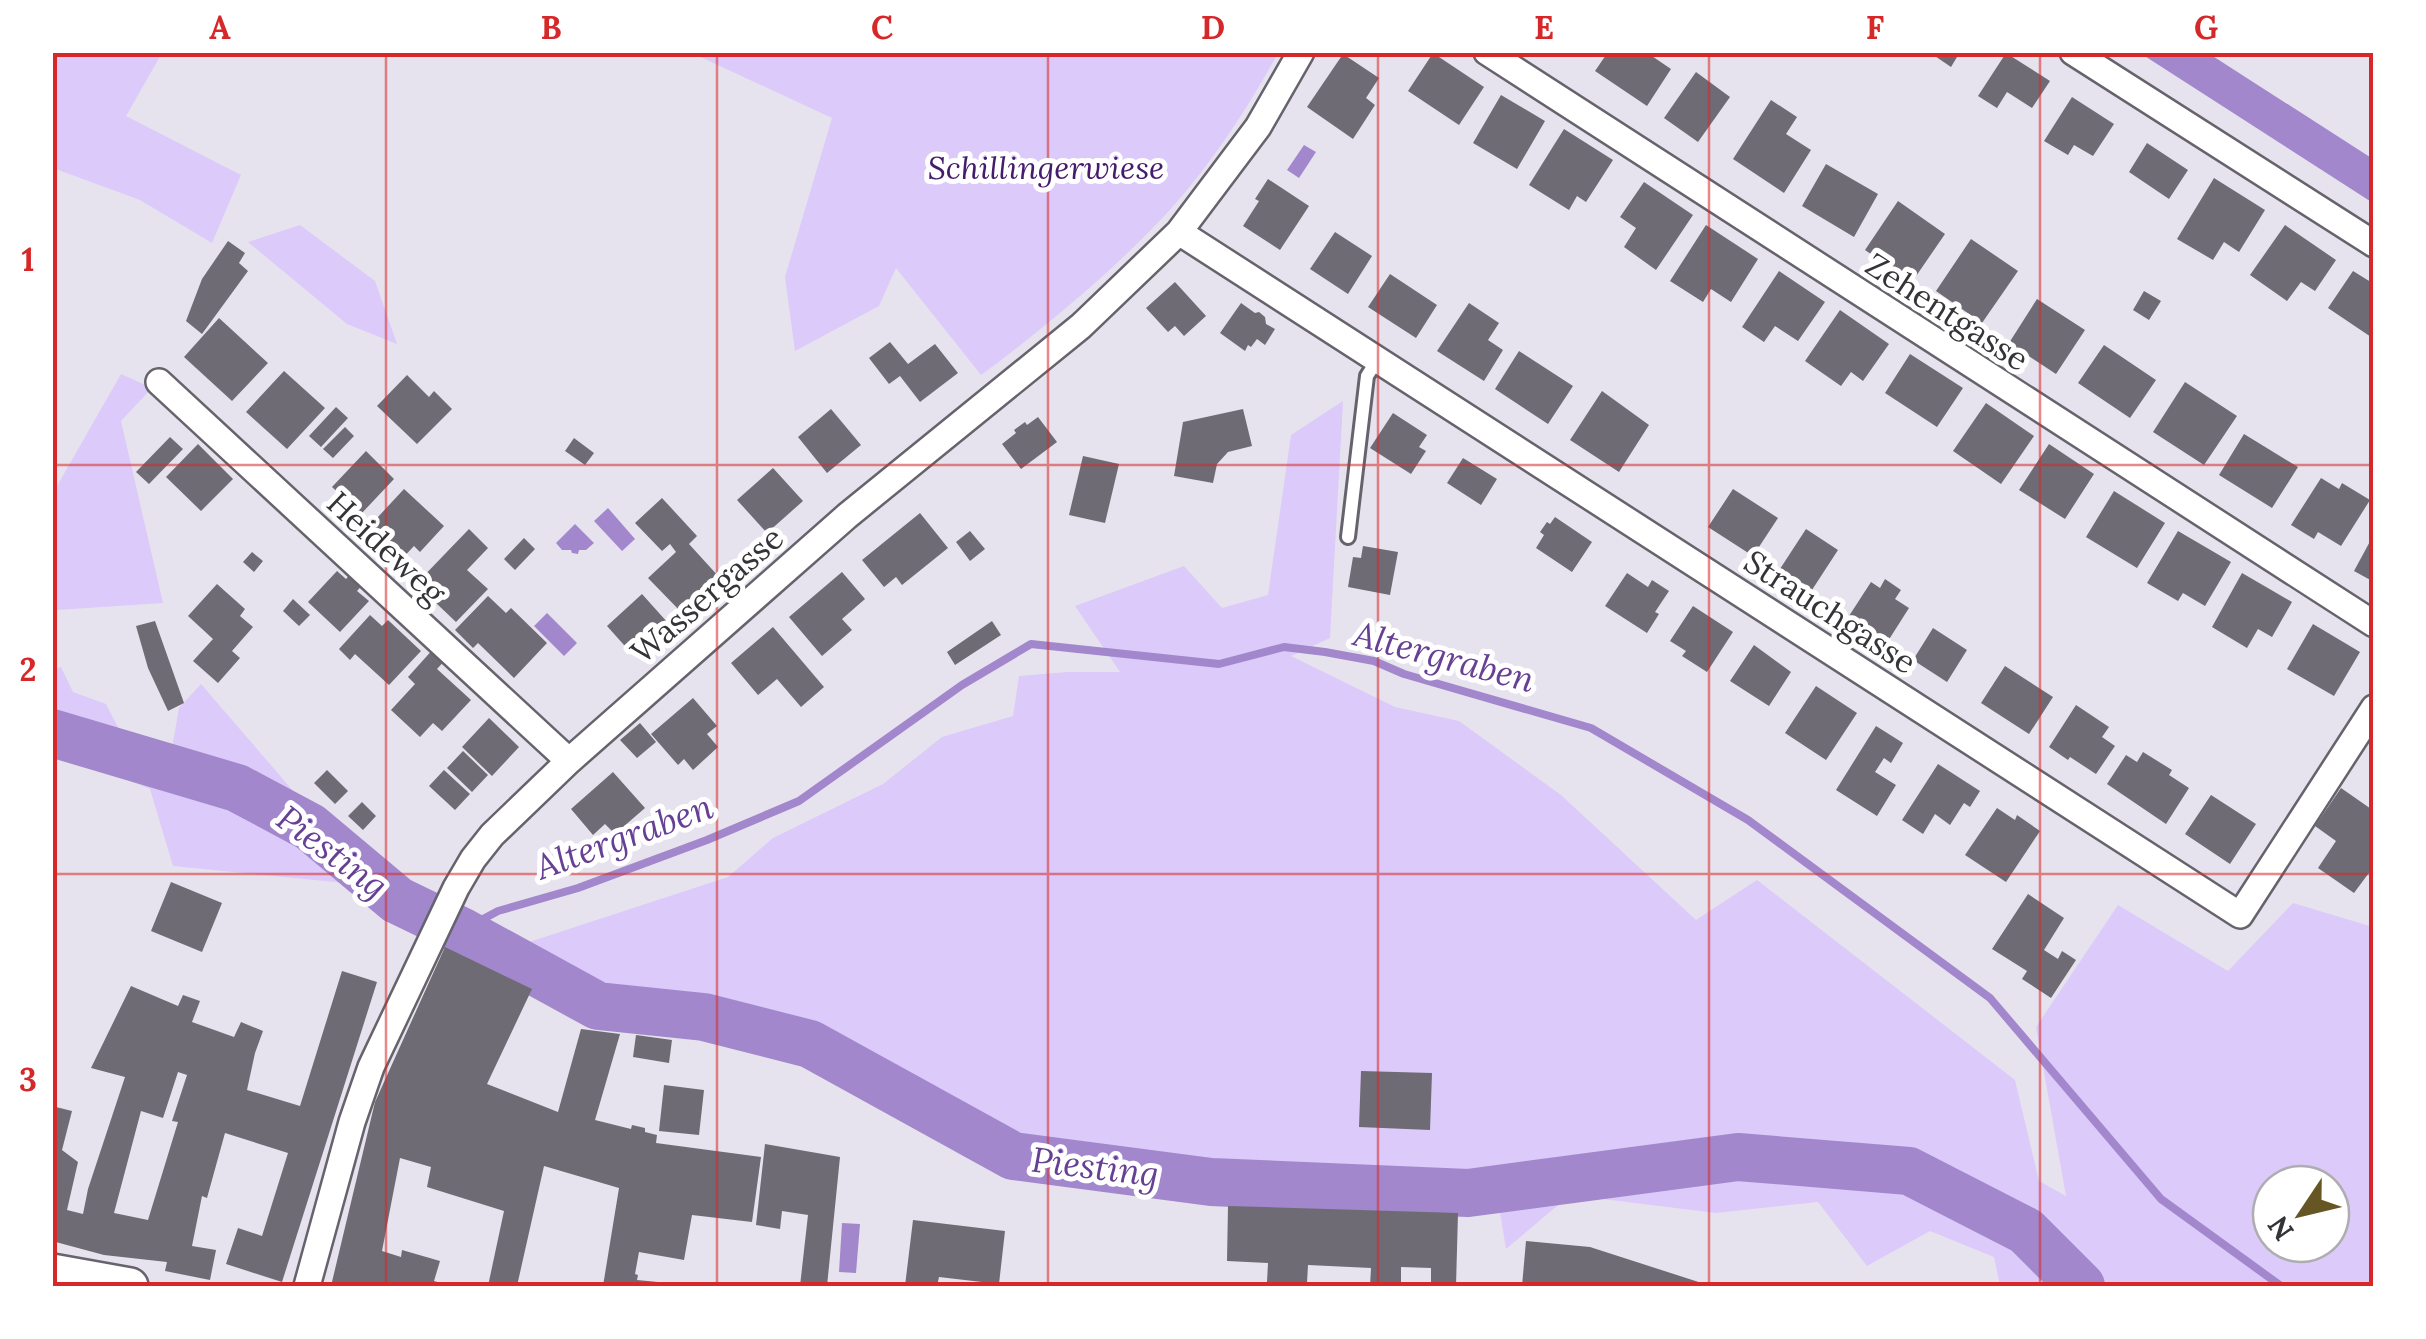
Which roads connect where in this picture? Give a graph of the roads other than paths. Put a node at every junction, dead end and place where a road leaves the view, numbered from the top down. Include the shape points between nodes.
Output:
1 (1301, 52) edge
2 (1487, 52) edge
3 (2074, 52) edge
4 (1178, 232) junction
5 (2374, 244) edge
6 (1378, 360) junction
7 (159, 382) dead end
8 (1348, 537) dead end
9 (2374, 624) edge
10 (2374, 708) edge
11 (568, 761) junction
12 (52, 1272) edge
13 (130, 1286) edge
14 (307, 1286) edge

1 - 4 street, Wassergasse via 1258,127
2 - 9 street, Zehentgasse
3 - 5 street
4 - 6 street, Strauchgasse
4 - 11 street, Wassergasse via 1081,326 847,516
6 - 8 lane via 1367,376
6 - 10 street, Strauchgasse via 2240,914
7 - 11 street, Heideweg
11 - 14 street, Wassergasse via 492,835 456,888 364,1085
12 - 13 main road

